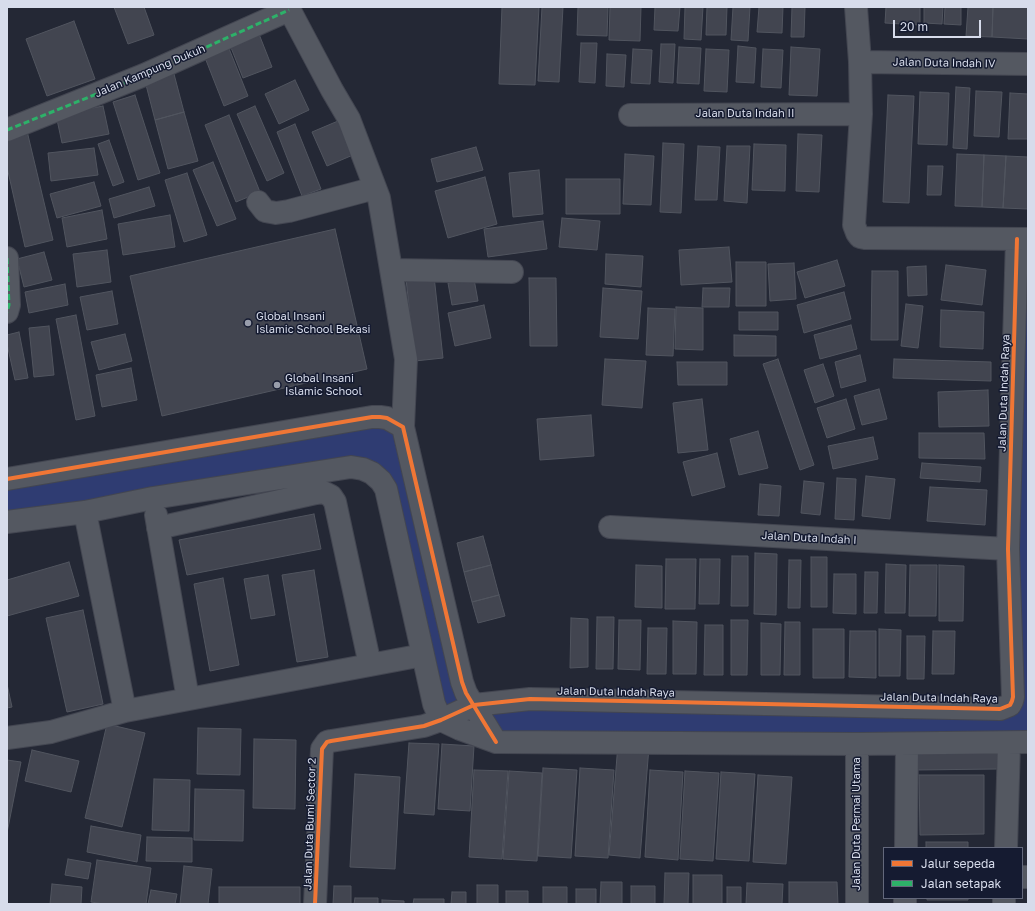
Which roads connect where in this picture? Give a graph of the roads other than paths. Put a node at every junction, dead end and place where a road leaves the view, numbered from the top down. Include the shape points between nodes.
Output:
1 (856, 7) edge
2 (289, 8) edge
3 (860, 62) junction
4 (1028, 64) edge
5 (630, 114) dead end
6 (861, 114) junction
7 (7, 130) edge
8 (375, 188) junction
9 (258, 202) dead end
10 (1022, 239) edge
11 (7, 258) edge
12 (391, 270) junction
13 (512, 272) dead end
14 (7, 312) edge
15 (403, 427) junction
16 (7, 479) edge
17 (154, 498) junction
18 (85, 512) junction
19 (7, 522) edge
20 (610, 527) dead end
21 (158, 528) junction
22 (1008, 549) junction
23 (423, 656) junction
24 (370, 665) junction
25 (188, 699) junction
26 (474, 705) junction
27 (125, 711) junction
28 (441, 720) junction
29 (7, 738) edge
30 (496, 742) junction
31 (1018, 743) edge
32 (857, 744) junction
33 (907, 744) junction
34 (906, 847) edge
35 (1006, 847) edge
36 (315, 904) edge
37 (857, 904) edge

1 - 3 street
2 - 7 street, Jalan Kampung Dukuh via 144,75
2 - 8 street via 349,119
3 - 4 street, Jalan Duta Indah IV
3 - 6 street
5 - 6 street, Jalan Duta Indah II
6 - 10 street via 854,225 860,237
8 - 9 street via 276,213 265,211
8 - 12 street via 379,198
10 - 22 street, Jalan Duta Indah Raya
11 - 14 street
12 - 13 street
12 - 15 street via 406,358
15 - 16 street via 387,418 372,418
15 - 26 street via 462,682
17 - 18 street
17 - 21 street
17 - 23 street via 351,467 372,473 386,489
18 - 19 street
18 - 27 street
20 - 22 street, Jalan Duta Indah I
21 - 24 street via 316,493 323,492 331,496 335,502
21 - 25 street
22 - 26 street, Jalan Duta Indah Raya via 1012,701 1004,708 530,700
23 - 24 street
23 - 28 street via 434,704
24 - 25 street
25 - 27 street
26 - 28 street
26 - 30 street
27 - 29 street via 51,732
28 - 30 street
28 - 36 street, Jalan Duta Bumi Sector 2 via 424,726 331,741 324,745
30 - 32 street
31 - 33 street
31 - 35 street
32 - 33 street
32 - 37 street, Jalan Duta Permai Utama
33 - 34 street

